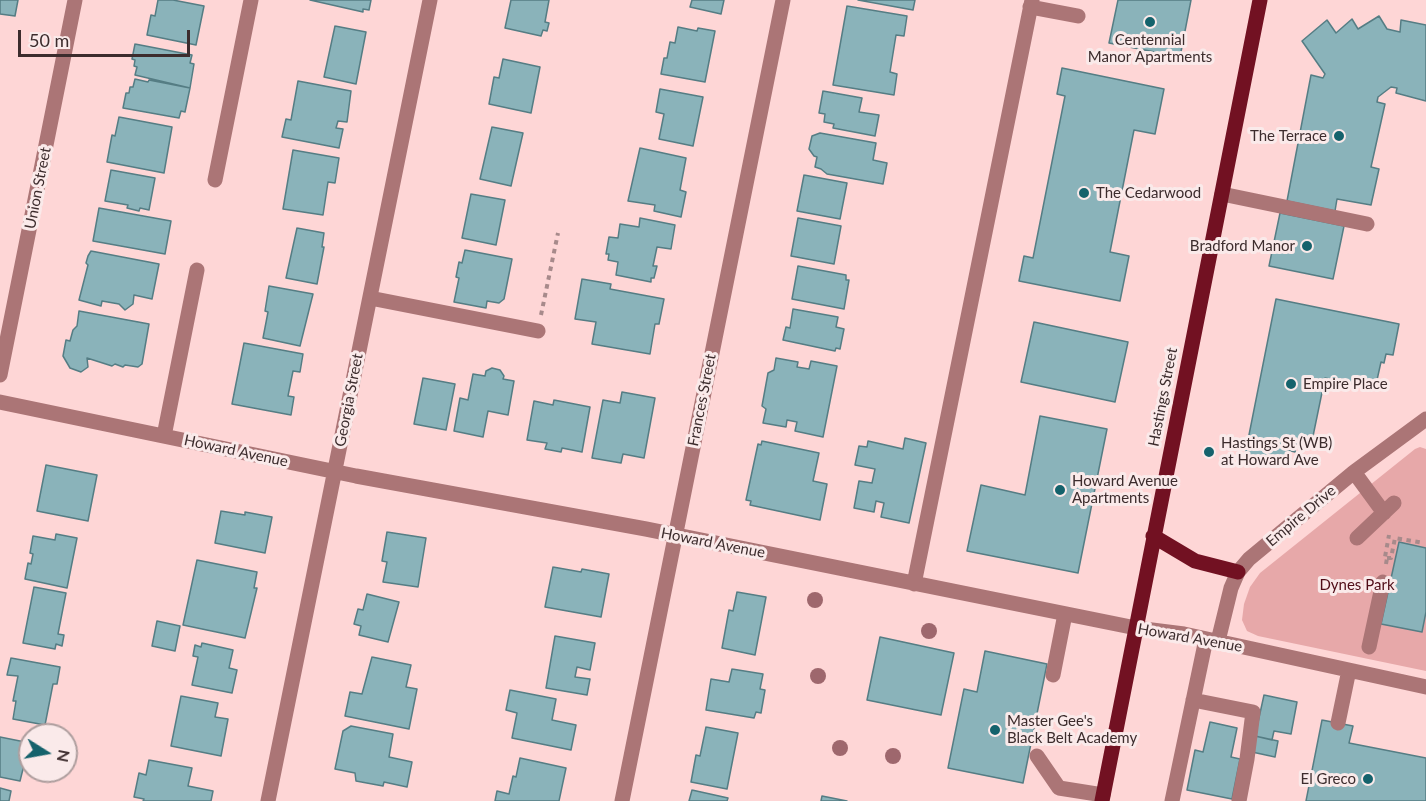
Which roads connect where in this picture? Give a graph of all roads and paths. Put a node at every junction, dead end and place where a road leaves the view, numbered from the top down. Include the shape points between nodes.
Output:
1 (75, 0) edge
2 (251, 0) edge
3 (430, 0) edge
4 (783, 0) edge
5 (1260, 0) edge
6 (1031, 4) edge
7 (1078, 16) dead end
8 (215, 180) dead end
9 (1221, 194) junction
10 (1366, 224) dead end
11 (558, 233) dead end
12 (197, 270) dead end
13 (370, 298) junction
14 (538, 331) joint
15 (0, 375) edge
16 (0, 402) edge
17 (1426, 419) edge
18 (164, 436) junction
19 (334, 471) junction
20 (1354, 472) junction
21 (675, 536) junction
22 (1154, 536) junction
23 (1357, 538) dead end
24 (1387, 543) dead end
25 (1424, 543) dead end
26 (1238, 572) junction
27 (1383, 582) dead end
28 (914, 584) junction
29 (1065, 614) junction
30 (1136, 628) junction
31 (1212, 640) junction
32 (1349, 670) junction
33 (1369, 674) junction
34 (1053, 675) dead end
35 (1426, 687) edge
36 (1194, 700) junction
37 (1338, 723) dead end
38 (1037, 756) dead end
39 (1103, 798) edge
40 (268, 801) edge
41 (622, 801) edge
42 (1172, 801) edge
43 (1239, 801) edge

1 - 15 street, Union Street
2 - 8 street
3 - 13 street, Georgia Street
4 - 21 street, Frances Street
5 - 9 main road, Hastings Street
6 - 7 street
6 - 28 street
9 - 10 street
9 - 22 main road, Hastings Street
11 - 14 path
12 - 18 street
13 - 14 street
13 - 19 street, Georgia Street
16 - 18 street, Howard Avenue
17 - 20 street, Empire Drive
18 - 19 street, Howard Avenue
19 - 21 street, Howard Avenue
19 - 40 street, Georgia Street
20 - 23 street via 1389,508
20 - 26 street, Empire Drive
21 - 28 street, Howard Avenue
21 - 41 street, Frances Street
22 - 26 main road via 1195,561
22 - 30 main road, Hastings Street
24 - 25 path via 1386,558 1391,558 1395,538
26 - 31 street, Empire Drive
27 - 33 street via 1366,641 1373,654
28 - 29 street, Howard Avenue
29 - 30 street, Howard Avenue
29 - 34 street
30 - 31 street, Howard Avenue
30 - 39 main road, Hastings Street
31 - 32 street, Howard Avenue
31 - 36 street, Empire Drive
32 - 33 street, Howard Avenue
32 - 37 street
33 - 35 street, Howard Avenue
36 - 42 street, Empire Drive
36 - 43 street via 1252,712
38 - 39 street via 1059,788

